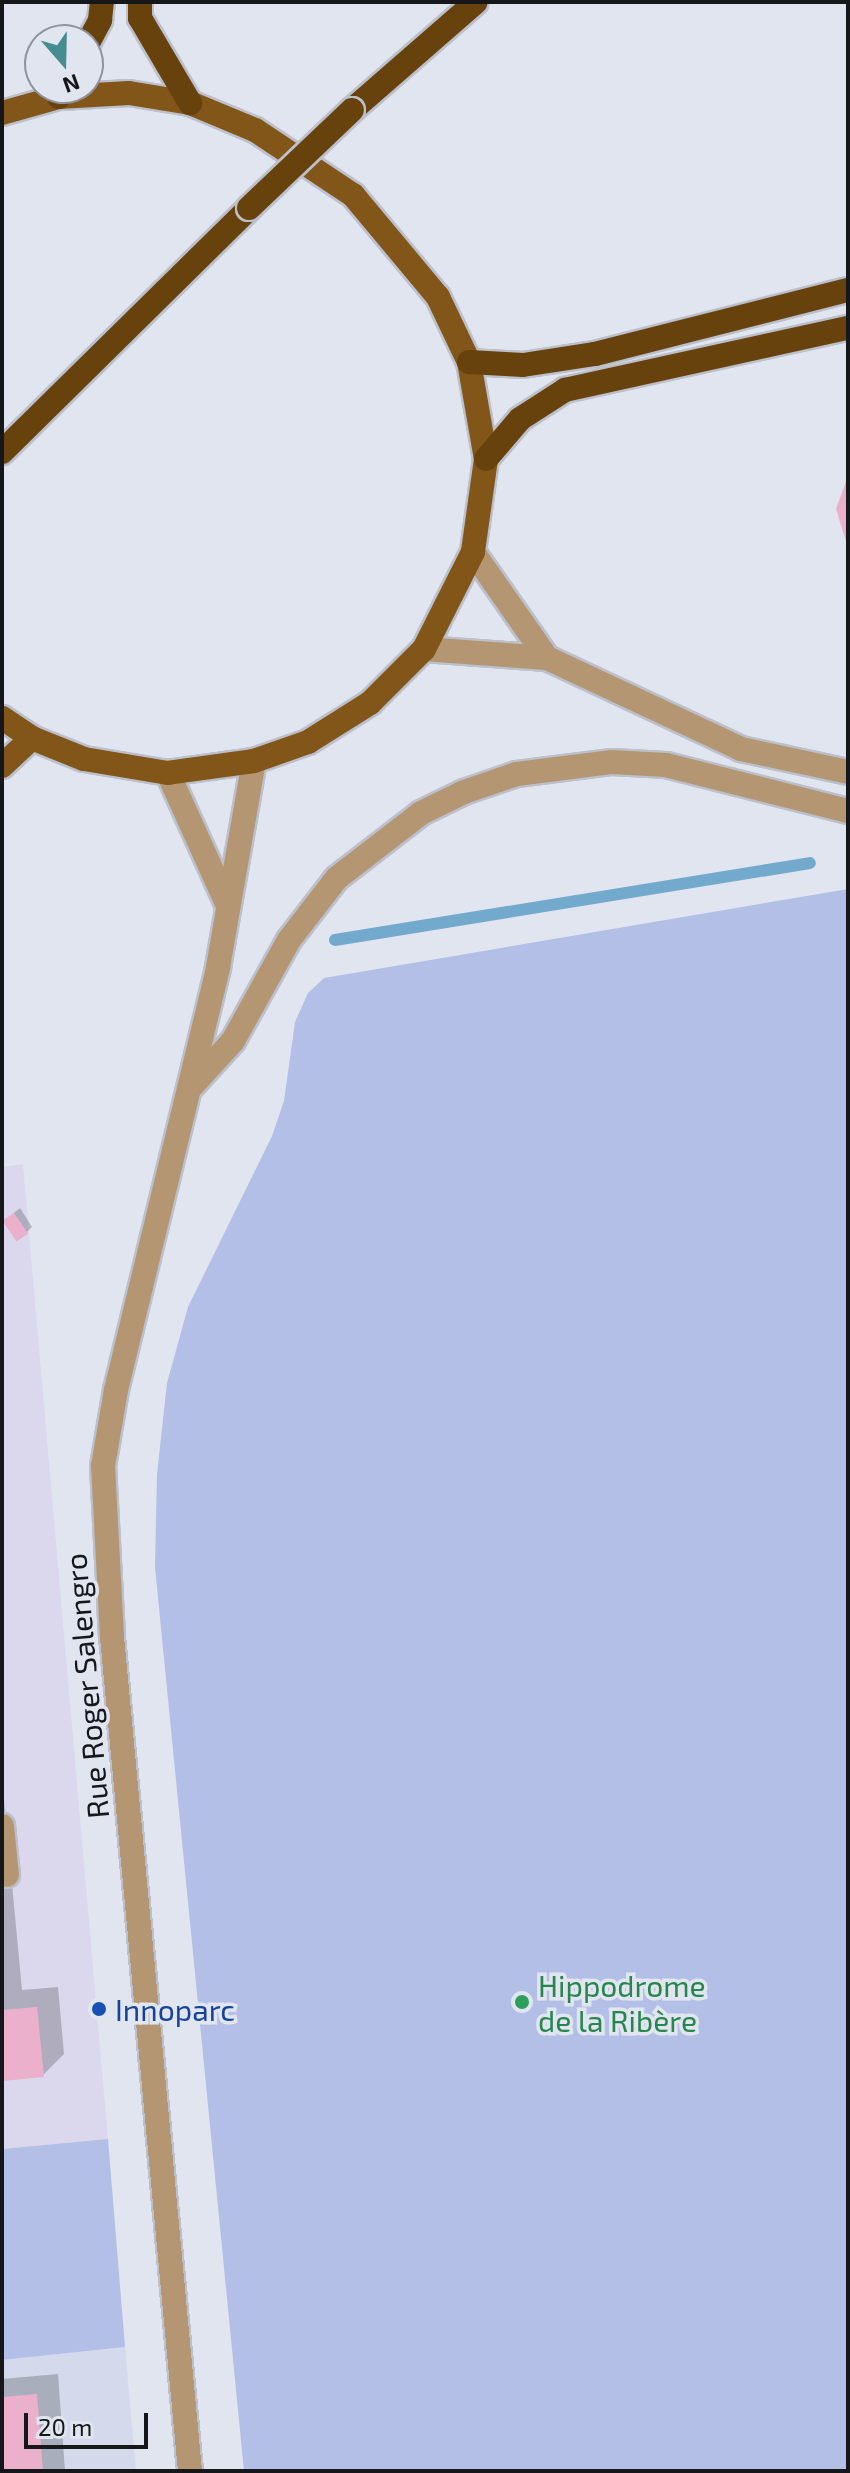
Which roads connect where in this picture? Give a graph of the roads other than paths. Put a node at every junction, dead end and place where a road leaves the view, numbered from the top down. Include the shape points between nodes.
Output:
1 (102, 2) edge
2 (140, 2) edge
3 (476, 2) edge
4 (98, 24) edge
5 (104, 93) edge
6 (190, 103) junction
7 (28, 104) edge
8 (2, 113) edge
9 (848, 290) edge
10 (848, 328) edge
11 (469, 362) junction
12 (2, 452) edge
13 (486, 459) junction
14 (473, 552) junction
15 (424, 649) junction
16 (547, 658) junction
17 (2, 718) edge
18 (32, 738) junction
19 (254, 761) junction
20 (2, 766) edge
21 (848, 772) edge
22 (168, 773) junction
23 (848, 811) edge
24 (228, 906) junction
25 (190, 1089) junction
26 (2, 1826) edge
27 (7, 1875) dead end
28 (190, 2471) edge

1 - 4 highway
2 - 6 highway via 140,18
3 - 12 highway, bridge via 352,110
5 - 6 main road
6 - 11 main road via 255,130 353,195 438,297
7 - 8 main road
9 - 11 highway via 595,354 523,365
10 - 13 highway via 565,390 520,419
11 - 13 main road
13 - 14 main road
14 - 15 main road
14 - 16 street
15 - 16 street
15 - 19 main road via 370,703 308,742
16 - 21 street via 741,749
17 - 18 main road
18 - 20 main road
18 - 22 main road via 84,759
19 - 22 main road
19 - 24 street, Rue Roger Salengro
22 - 24 street
23 - 25 street via 666,765 612,762 517,774 464,792 421,813 337,878 289,940 233,1041
24 - 25 street, Rue Roger Salengro
25 - 28 street, Rue Roger Salengro via 116,1390 103,1466 112,1637
26 - 27 street

